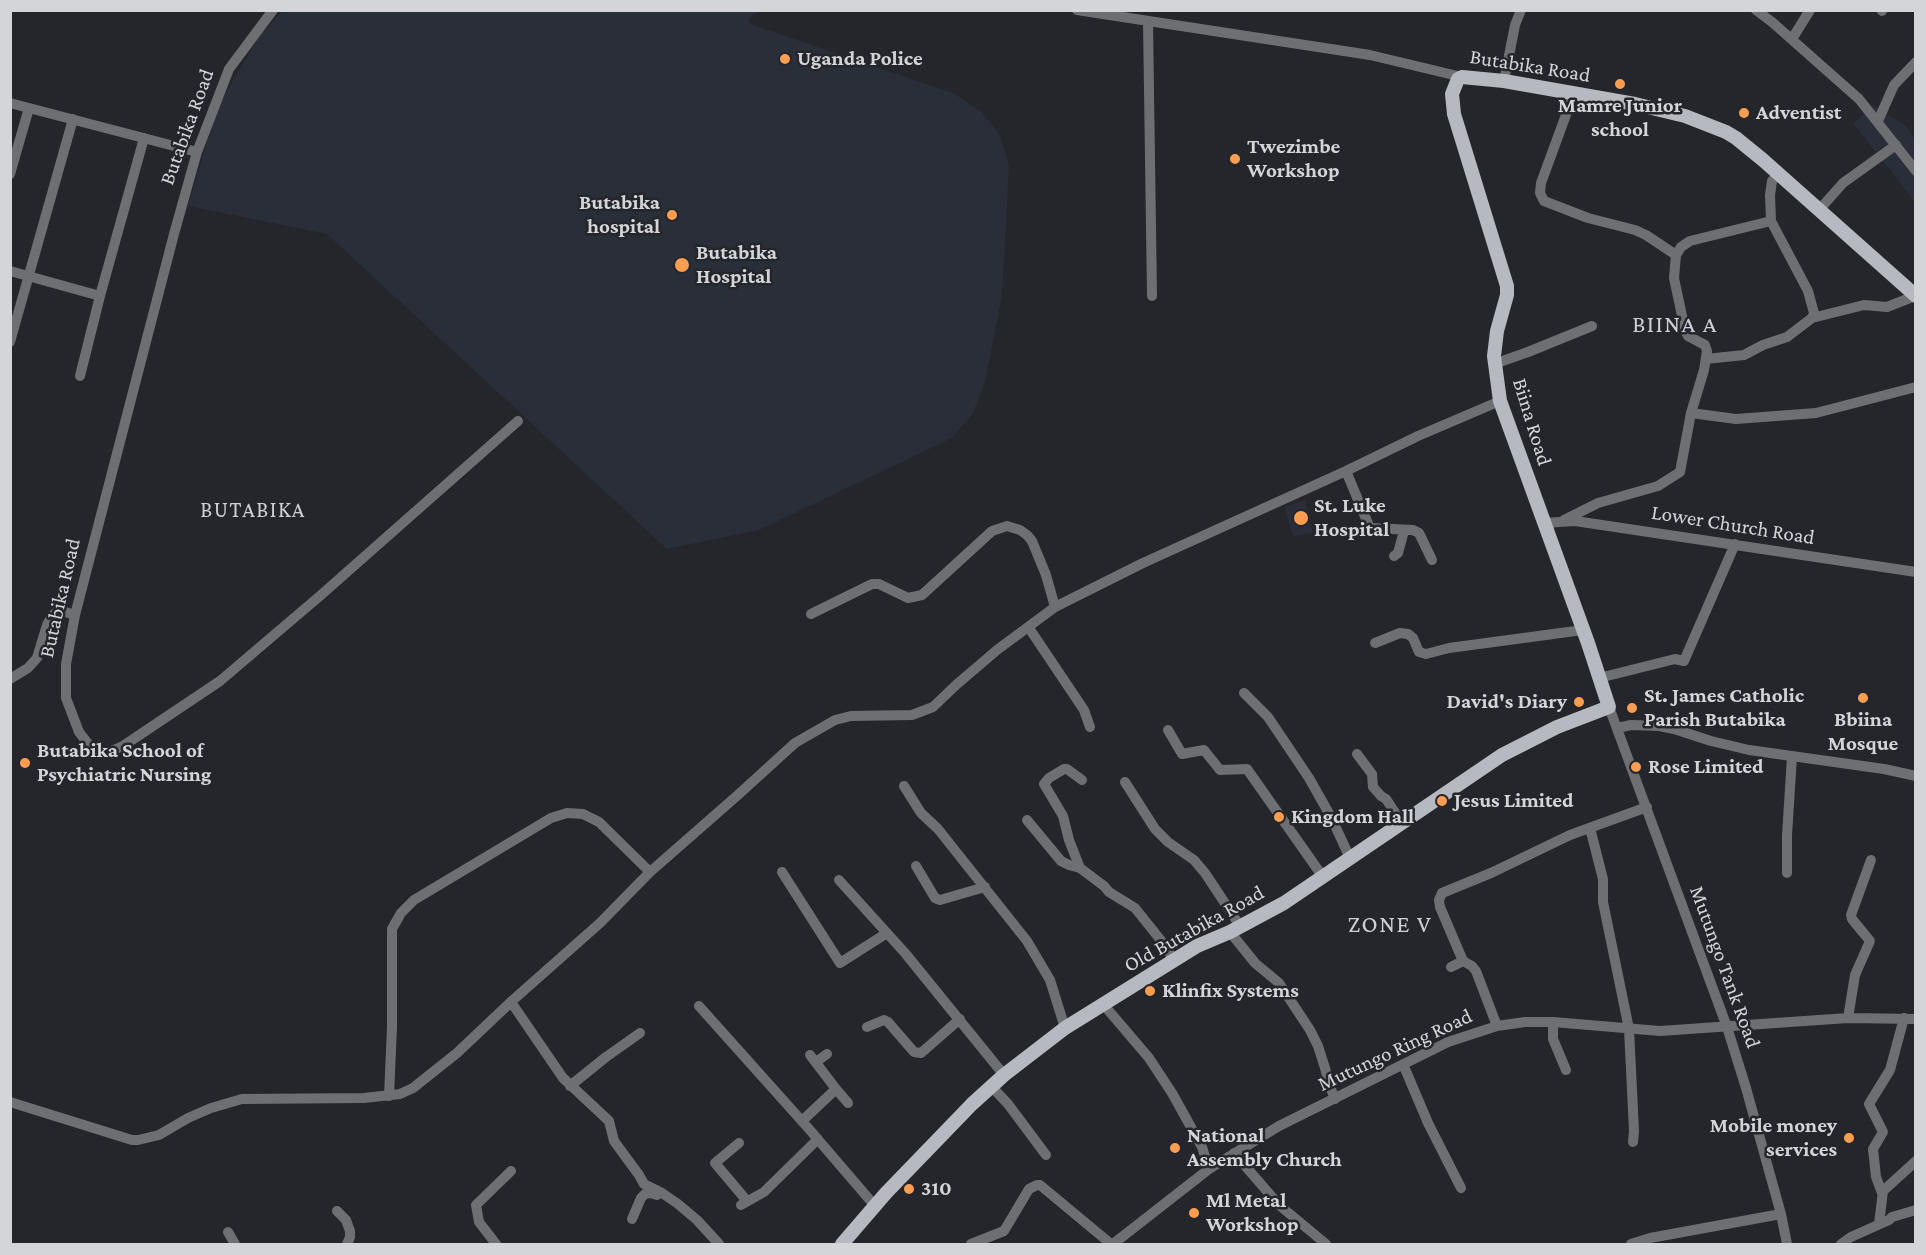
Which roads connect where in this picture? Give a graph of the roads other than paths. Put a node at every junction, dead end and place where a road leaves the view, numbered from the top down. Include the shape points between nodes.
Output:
1 (273, 10) edge
2 (1077, 10) edge
3 (1521, 10) edge
4 (1756, 10) edge
5 (1810, 10) edge
6 (1148, 21) junction
7 (1792, 39) junction
8 (1916, 62) edge
9 (1462, 76) junction
10 (1504, 81) junction
11 (1574, 93) junction
12 (10, 103) edge
13 (29, 108) junction
14 (73, 119) junction
15 (1878, 121) junction
16 (144, 138) junction
17 (1896, 145) junction
18 (197, 152) junction
19 (1916, 171) edge
20 (10, 174) edge
21 (1778, 174) junction
22 (1819, 210) junction
23 (1772, 221) junction
24 (1676, 255) junction
25 (10, 271) edge
26 (29, 276) junction
27 (100, 296) junction
28 (1152, 296) dead end
29 (1915, 296) edge
30 (1812, 318) junction
31 (1592, 326) dead end
32 (10, 342) edge
33 (1706, 359) junction
34 (1494, 364) junction
35 (80, 376) dead end
36 (1916, 387) edge
37 (1500, 401) junction
38 (1691, 413) junction
39 (518, 421) dead end
40 (1346, 471) junction
41 (1560, 522) junction
42 (1544, 523) junction
43 (1404, 531) junction
44 (1735, 544) junction
45 (1394, 556) dead end
46 (1432, 560) dead end
47 (1916, 572) edge
48 (1055, 608) junction
49 (812, 614) dead end
50 (75, 615) junction
51 (1029, 628) junction
52 (1583, 630) junction
53 (1375, 643) dead end
54 (1599, 678) junction
55 (10, 680) edge
56 (1244, 693) dead end
57 (1609, 707) junction
58 (1090, 727) dead end
59 (1617, 728) junction
60 (1168, 730) dead end
61 (1357, 754) dead end
62 (1792, 757) junction
63 (1916, 776) edge
64 (1082, 780) dead end
65 (1125, 782) dead end
66 (904, 786) dead end
67 (1647, 807) junction
68 (1027, 820) dead end
69 (1402, 823) junction
70 (1590, 828) junction
71 (1350, 858) junction
72 (1870, 860) dead end
73 (916, 866) dead end
74 (1080, 868) junction
75 (650, 872) junction
76 (782, 872) dead end
77 (1787, 873) dead end
78 (1323, 877) junction
79 (840, 879) dead end
80 (985, 887) junction
81 (1235, 929) junction
82 (887, 933) junction
83 (1174, 960) junction
84 (1463, 961) junction
85 (1451, 967) dead end
86 (511, 1002) junction
87 (1103, 1004) junction
88 (699, 1006) dead end
89 (1848, 1018) junction
90 (1904, 1018) junction
91 (960, 1019) junction
92 (1916, 1019) edge
93 (1553, 1022) junction
94 (1497, 1026) junction
95 (867, 1027) dead end
96 (1727, 1027) junction
97 (1065, 1028) junction
98 (1629, 1029) junction
99 (640, 1033) dead end
100 (827, 1054) dead end
101 (1403, 1064) junction
102 (1566, 1070) dead end
103 (1004, 1075) junction
104 (570, 1086) junction
105 (991, 1086) junction
106 (836, 1089) junction
107 (389, 1096) junction
108 (1335, 1099) junction
109 (10, 1102) edge
110 (848, 1102) dead end
111 (802, 1121) junction
112 (818, 1139) junction
113 (1633, 1142) dead end
114 (739, 1143) dead end
115 (1234, 1153) junction
116 (1047, 1155) dead end
117 (1916, 1161) edge
118 (1209, 1168) junction
119 (512, 1171) dead end
120 (1461, 1188) dead end
121 (1882, 1193) junction
122 (667, 1196) junction
123 (875, 1206) junction
124 (1916, 1210) edge
125 (337, 1211) dead end
126 (1781, 1214) junction
127 (632, 1219) dead end
128 (1880, 1224) junction
129 (228, 1232) dead end
130 (719, 1244) edge
131 (1111, 1244) edge
132 (235, 1245) edge
133 (347, 1245) edge
134 (496, 1245) edge
135 (842, 1245) edge
136 (971, 1245) edge
137 (1326, 1245) edge
138 (1631, 1245) edge
139 (1787, 1245) edge
140 (1840, 1245) edge

1 - 18 street, Butabika Road via 229,69
2 - 6 street, Butabika Road
3 - 10 street
4 - 7 street
5 - 7 street
6 - 9 street, Butabika Road via 1370,55
6 - 28 street
7 - 15 street
8 - 15 street via 1894,85
9 - 10 main road, Butabika Road
9 - 34 main road, Biina Road via 1453,89 1455,114 1507,286
10 - 11 main road, Butabika Road
11 - 21 main road, Butabika Road via 1662,110 1709,124 1736,138
11 - 24 street via 1541,183 1544,201 1635,230
12 - 13 street
13 - 14 street
13 - 20 street
14 - 16 street
14 - 26 street
15 - 17 street
16 - 18 street
16 - 27 street
17 - 19 street
17 - 22 street via 1843,183
18 - 50 street, Butabika Road
21 - 22 main road, Butabika Road
21 - 23 street via 1771,188
22 - 29 main road, Butabika Road
23 - 24 street via 1690,241
23 - 30 street via 1808,291
24 - 33 street via 1674,279 1685,330 1705,345
25 - 26 street
26 - 27 street
26 - 32 street
27 - 35 street
29 - 30 street via 1887,307 1864,305
30 - 33 street via 1787,337 1744,356
31 - 34 street
33 - 38 street
34 - 37 main road, Biina Road
36 - 38 street via 1816,412 1736,419
37 - 40 street
37 - 42 main road, Biina Road
38 - 41 street via 1682,465 1676,476 1658,486 1598,503
39 - 50 street, Butabika Road via 220,681 109,752 93,750 79,732 66,698 66,664
40 - 43 street via 1369,526
40 - 48 street via 1143,563
41 - 42 street, Lower Church Road
41 - 44 street, Lower Church Road
42 - 52 main road, Biina Road
43 - 45 street
43 - 46 street via 1419,533
44 - 47 street, Lower Church Road
44 - 54 street via 1684,661 1676,658
48 - 49 street via 1032,541 1020,530 1007,526 992,531 922,595 908,598 872,584
48 - 51 street
50 - 55 street via 59,610 52,616 36,658
51 - 58 street via 1084,710
51 - 75 street via 997,650 933,707 912,715 835,720 795,743
52 - 53 street via 1426,654 1419,652 1408,634 1400,633
52 - 54 main road, Biina Road
54 - 57 main road, Biina Road
56 - 71 street via 1268,717 1309,778
57 - 59 street, Mutungo Tank Road
57 - 69 main road, Old Butabika Road via 1517,746
59 - 62 street via 1642,724 1674,729 1711,741
59 - 67 street, Mutungo Tank Road
60 - 78 street via 1182,754 1204,750 1220,770 1247,769
61 - 69 street via 1372,774 1373,787
62 - 63 street
62 - 77 street
64 - 74 street via 1064,769 1044,784 1063,816
65 - 81 street via 1155,829 1205,873
66 - 80 street via 921,813
67 - 70 street
67 - 96 street, Mutungo Tank Road
68 - 74 street via 1061,861
69 - 71 main road, Old Butabika Road
70 - 84 street via 1442,894 1440,907
70 - 98 street via 1603,879 1603,902
71 - 78 main road, Old Butabika Road
72 - 89 street via 1851,915 1870,941 1855,975
73 - 80 street via 940,900
74 - 83 street via 1135,908
75 - 86 street via 600,923
75 - 107 street via 599,822 583,814 567,813 551,818 414,900 400,913 391,943 393,1027
76 - 82 street via 840,963
78 - 81 main road, Old Butabika Road
79 - 82 street
80 - 97 street via 1044,967
81 - 83 main road, Old Butabika Road
81 - 108 street via 1255,963 1279,983 1310,1030
82 - 91 street
83 - 87 main road, Old Butabika Road
84 - 85 street
84 - 94 street via 1476,971
86 - 104 street
86 - 107 street via 425,1080
87 - 97 main road, Old Butabika Road
87 - 118 street via 1149,1058 1172,1093 1202,1147
88 - 111 street
89 - 90 street, Mutungo Ring Road
89 - 96 street, Mutungo Ring Road
90 - 92 street, Mutungo Ring Road
90 - 121 street via 1890,1070 1869,1104 1883,1132 1873,1149
91 - 95 street via 921,1053 914,1052 884,1020
91 - 103 street
93 - 94 street, Mutungo Ring Road
93 - 98 street, Mutungo Ring Road
93 - 102 street via 1553,1039
94 - 101 street, Mutungo Ring Road via 1448,1042
96 - 98 street, Mutungo Ring Road
96 - 126 street, Mutungo Tank Road
97 - 103 main road, Old Butabika Road
98 - 113 street
99 - 104 street
100 - 106 street via 813,1059
101 - 108 street, Mutungo Ring Road
101 - 120 street
103 - 105 main road, Old Butabika Road
104 - 122 street via 609,1121 614,1141 644,1184
105 - 116 street
105 - 123 main road, Old Butabika Road
106 - 110 street
106 - 111 street
107 - 109 street via 242,1099 211,1108 159,1135 138,1140
108 - 115 street, Mutungo Ring Road
111 - 112 street
112 - 114 street via 764,1192 744,1203 715,1163
112 - 123 street
115 - 118 street, Mutungo Ring Road
115 - 137 street via 1279,1205
117 - 121 street
118 - 131 street, Mutungo Ring Road
119 - 134 street via 476,1205 479,1222
121 - 128 street
122 - 127 street via 645,1194
122 - 130 street
123 - 135 main road, Old Butabika Road
124 - 128 street
125 - 133 street via 350,1231
126 - 138 street via 1650,1238
126 - 139 street, Mutungo Tank Road
128 - 140 street
129 - 132 street
131 - 136 street via 1037,1185 1029,1189 1004,1231

